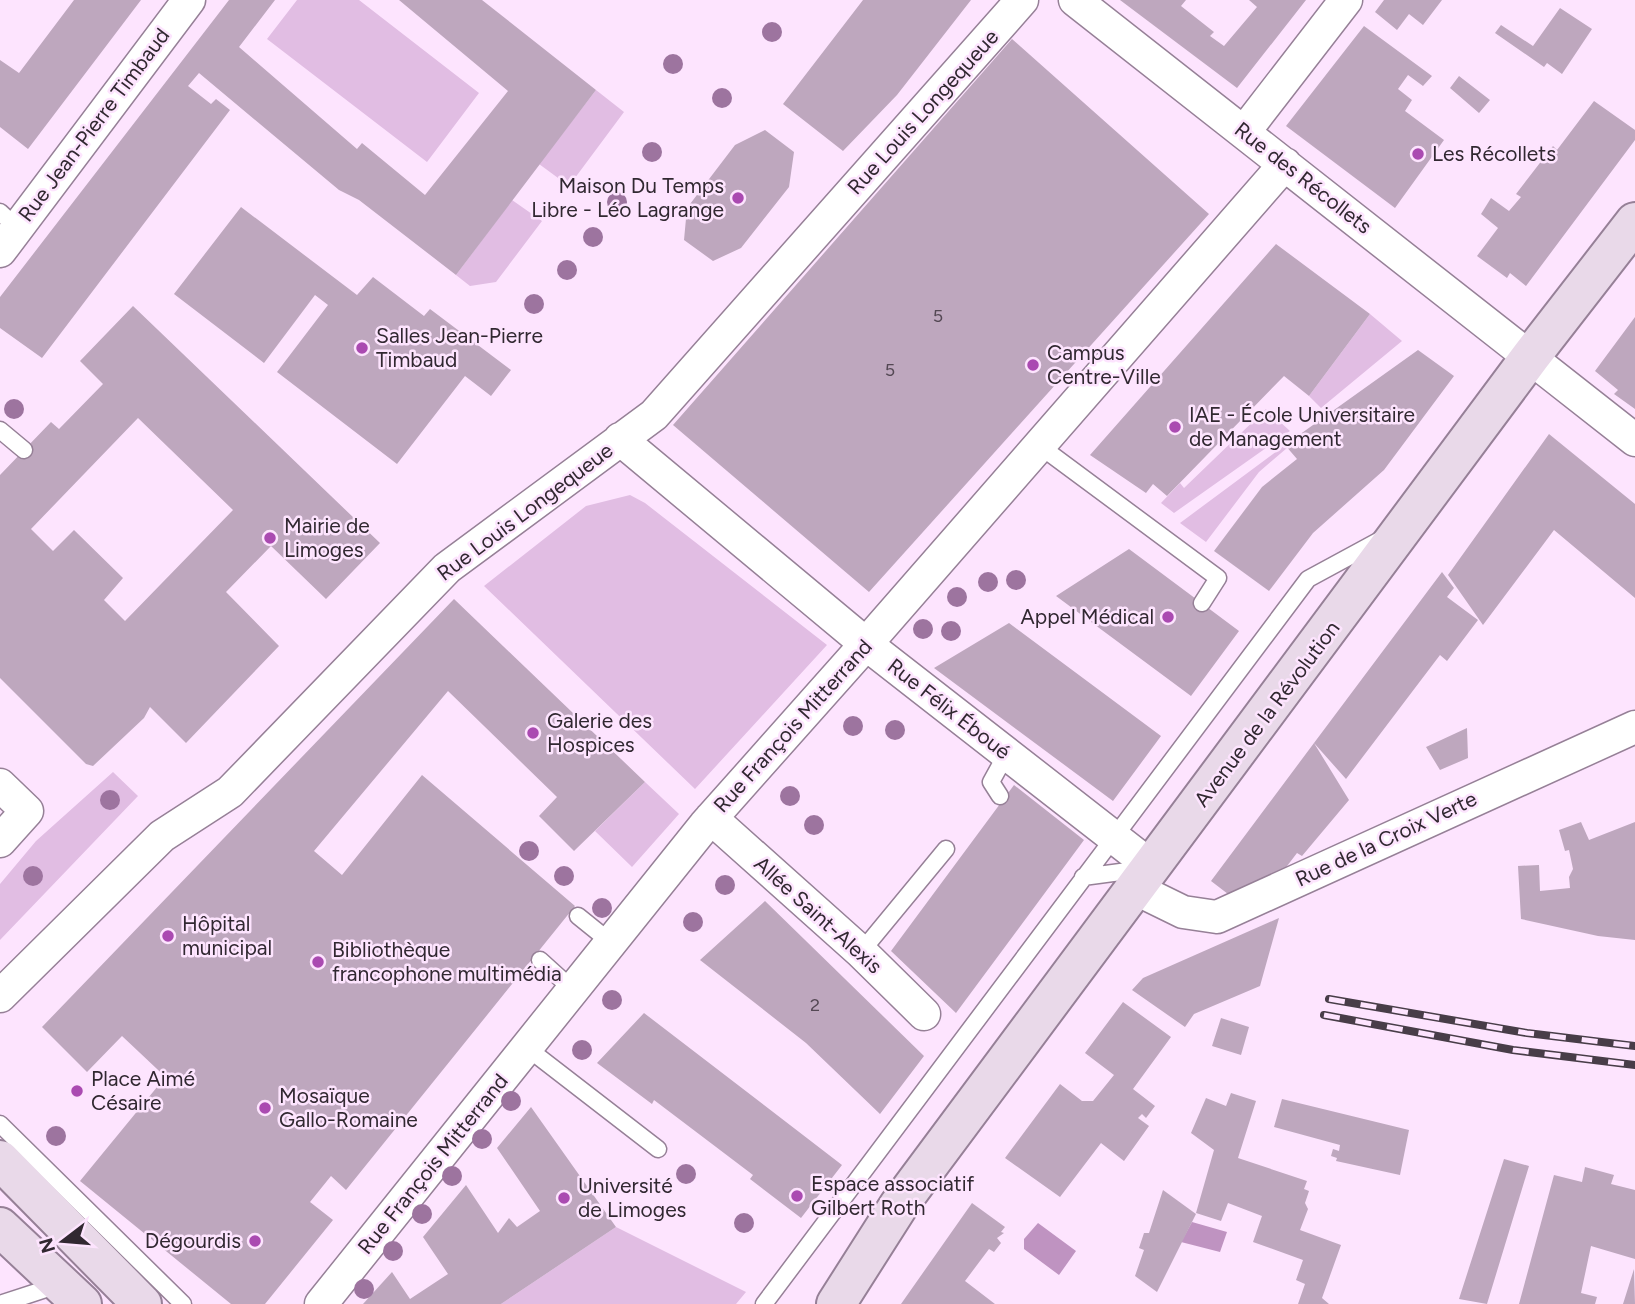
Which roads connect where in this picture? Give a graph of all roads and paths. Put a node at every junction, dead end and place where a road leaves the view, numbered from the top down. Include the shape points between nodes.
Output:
1 (189, 0) edge
2 (1022, 0) edge
3 (1076, 0) edge
4 (1346, 0) edge
5 (1244, 132) junction
6 (1285, 164) junction
7 (1635, 222) edge
8 (6, 230) edge
9 (1531, 356) junction
10 (0, 430) edge
11 (620, 439) junction
12 (1635, 440) edge
13 (1040, 446) junction
14 (24, 450) dead end
15 (1409, 525) junction
16 (1202, 603) dead end
17 (866, 645) junction
18 (1635, 727) edge
19 (1007, 753) junction
20 (0, 785) edge
21 (1000, 796) dead end
22 (711, 818) junction
23 (1114, 836) junction
24 (0, 841) edge
25 (946, 849) dead end
26 (1083, 877) junction
27 (1144, 878) junction
28 (578, 916) dead end
29 (609, 941) junction
30 (861, 952) junction
31 (540, 960) dead end
32 (572, 989) junction
33 (0, 996) edge
34 (924, 1014) dead end
35 (526, 1047) junction
36 (0, 1124) edge
37 (658, 1149) dead end
38 (0, 1160) edge
39 (0, 1227) edge
40 (72, 1294) edge
41 (0, 1304) edge
42 (142, 1304) edge
43 (183, 1304) edge
44 (321, 1304) edge
45 (764, 1304) edge
46 (836, 1304) edge

1 - 8 street, Rue Jean-Pierre Timbaud
2 - 11 street, Rue Louis Longequeue via 654,415
3 - 5 street, Rue des Récollets
4 - 5 street
5 - 6 street, Rue des Récollets
6 - 9 street, Rue des Récollets
6 - 13 street, Rue François Mitterrand
7 - 9 main road, Avenue de la Révolution
9 - 12 street, Rue des Récollets
9 - 15 main road, Avenue de la Révolution
10 - 14 lane
11 - 17 street, Rue Félix Éboué
11 - 33 street, Rue Louis Longequeue via 447,568 230,792 168,823
13 - 16 lane via 1217,578
13 - 17 street, Rue François Mitterrand
15 - 23 lane via 1308,579
15 - 27 main road, Avenue de la Révolution
17 - 19 street, Rue Félix Éboué
17 - 22 street, Rue François Mitterrand
18 - 27 street, Rue de la Croix Verte via 1217,917 1183,912
19 - 21 lane via 991,782
19 - 23 street, Rue Félix Éboué
20 - 24 street via 27,811
22 - 29 street, Rue François Mitterrand
22 - 30 street, Allée Saint-Alexis
23 - 26 lane
23 - 27 street, Rue Félix Éboué
25 - 30 lane
26 - 27 lane
26 - 45 lane
27 - 46 main road, Avenue de la Révolution via 899,1205
28 - 29 lane
29 - 32 street, Rue François Mitterrand
30 - 34 street, Allée Saint-Alexis
31 - 32 lane
32 - 35 street, Rue François Mitterrand
35 - 37 lane
35 - 44 street, Rue François Mitterrand
36 - 43 lane
38 - 42 main road
39 - 40 main road
40 - 41 lane

